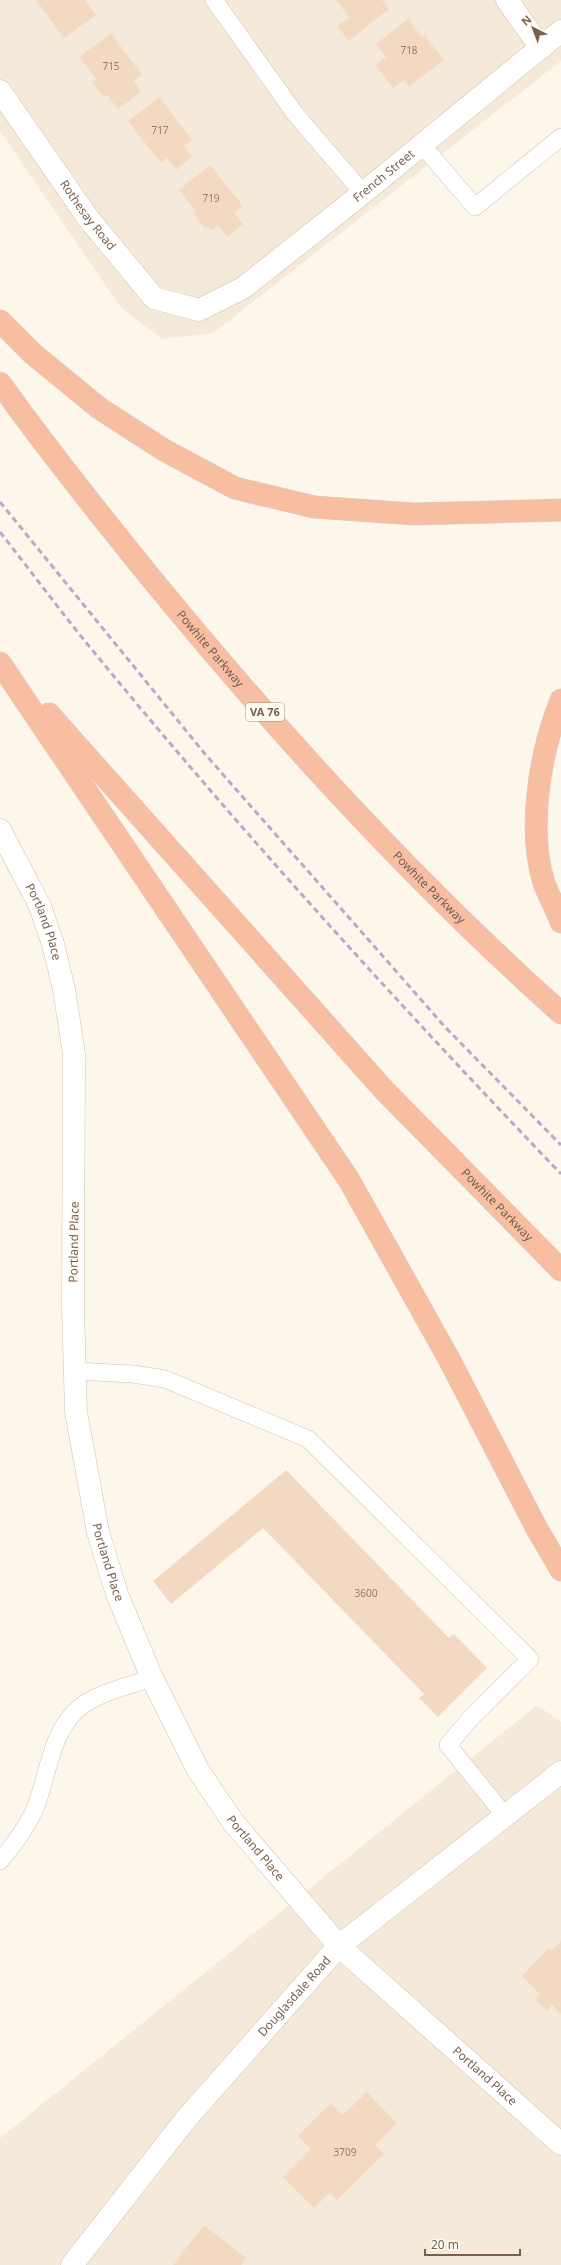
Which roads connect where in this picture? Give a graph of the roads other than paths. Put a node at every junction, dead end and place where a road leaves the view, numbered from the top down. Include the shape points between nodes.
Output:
1 (214, 0) edge
2 (507, 0) edge
3 (561, 31) edge
4 (541, 48) junction
5 (0, 91) edge
6 (561, 137) edge
7 (422, 145) junction
8 (363, 193) junction
9 (199, 310) joint
10 (0, 321) edge
11 (0, 383) edge
12 (561, 510) edge
13 (0, 660) edge
14 (0, 663) edge
15 (561, 700) edge
16 (0, 830) edge
17 (561, 922) edge
18 (561, 1013) edge
19 (561, 1270) edge
20 (74, 1371) junction
21 (561, 1570) edge
22 (152, 1678) junction
23 (561, 1772) edge
24 (505, 1816) junction
25 (0, 1861) edge
26 (339, 1946) junction
27 (561, 2144) edge
28 (72, 2265) edge

1 - 8 lane via 296,115
2 - 4 street
3 - 4 street, French Street
4 - 7 street, French Street
5 - 9 street, Rothesay Road via 88,218 154,298
6 - 7 lane via 475,206
7 - 8 street, French Street
8 - 9 street, French Street via 243,288
10 - 12 highway via 32,353 99,408 164,450 236,488 314,507 414,514
11 - 18 highway, Powhite Parkway / VA 76 via 50,454 212,653 361,819 502,960
13 - 19 highway, Powhite Parkway via 384,1090
14 - 21 highway via 349,1180 449,1359
15 - 17 highway via 553,720 541,770 536,832 544,882
16 - 20 street, Portland Place via 40,906 53,944 64,989 74,1054
20 - 22 street, Portland Place via 76,1412 98,1532 117,1594
20 - 24 lane via 133,1374 165,1379 308,1439 530,1659 469,1720 448,1745
22 - 25 lane via 88,1701 72,1715 57,1739 33,1812 16,1841
22 - 26 street, Portland Place via 198,1770 233,1822
23 - 24 street, Douglasdale Road
24 - 26 street, Douglasdale Road
26 - 27 street, Portland Place
26 - 28 street, Douglasdale Road via 186,2119

